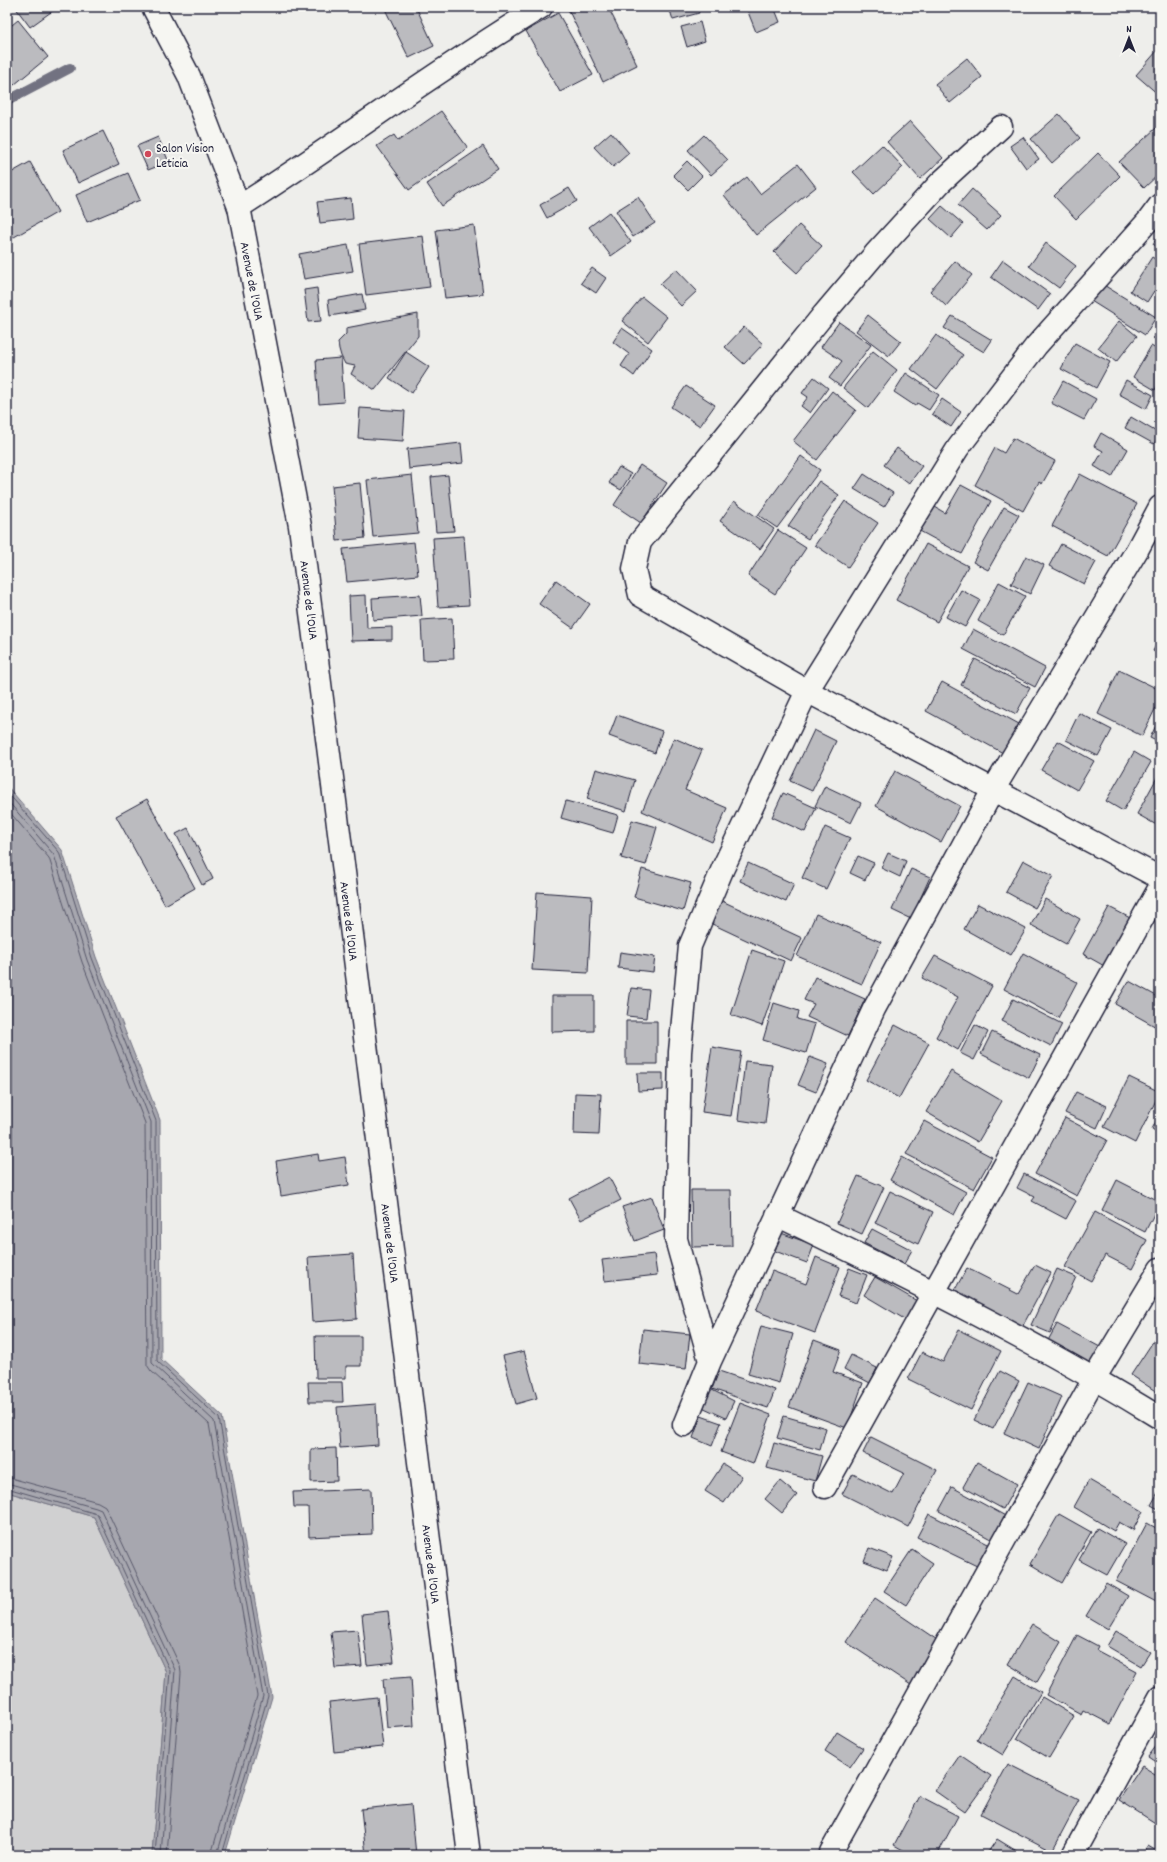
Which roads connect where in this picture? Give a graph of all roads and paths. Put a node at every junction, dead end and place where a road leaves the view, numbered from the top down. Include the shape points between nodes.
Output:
1 (153, 7) edge
2 (541, 7) edge
3 (1001, 127) dead end
4 (1160, 205) edge
5 (239, 207) junction
6 (1160, 507) edge
7 (807, 691) junction
8 (993, 790) junction
9 (1160, 878) edge
10 (1160, 887) edge
11 (777, 1215) junction
12 (1160, 1269) edge
13 (934, 1292) junction
14 (710, 1361) junction
15 (1095, 1377) junction
16 (1160, 1418) edge
17 (684, 1425) dead end
18 (825, 1487) dead end
19 (1160, 1697) edge
20 (831, 1852) dead end
21 (469, 1855) edge
22 (1073, 1855) edge

1 - 5 street, Avenue de l'OUA via 189,76
2 - 5 street via 489,39 314,160
3 - 7 street via 940,183 865,266 640,542 634,569 640,595
4 - 7 street via 1036,346 958,448
5 - 21 street, Avenue de l'OUA via 300,526
6 - 8 street via 1137,550
7 - 8 street
7 - 14 street via 723,868 690,946 680,1052 676,1239
8 - 9 street
8 - 11 street via 874,1009
10 - 13 street
11 - 13 street
11 - 14 street
12 - 15 street
13 - 15 street
13 - 18 street
14 - 17 street
15 - 16 street
15 - 20 street
19 - 22 street

